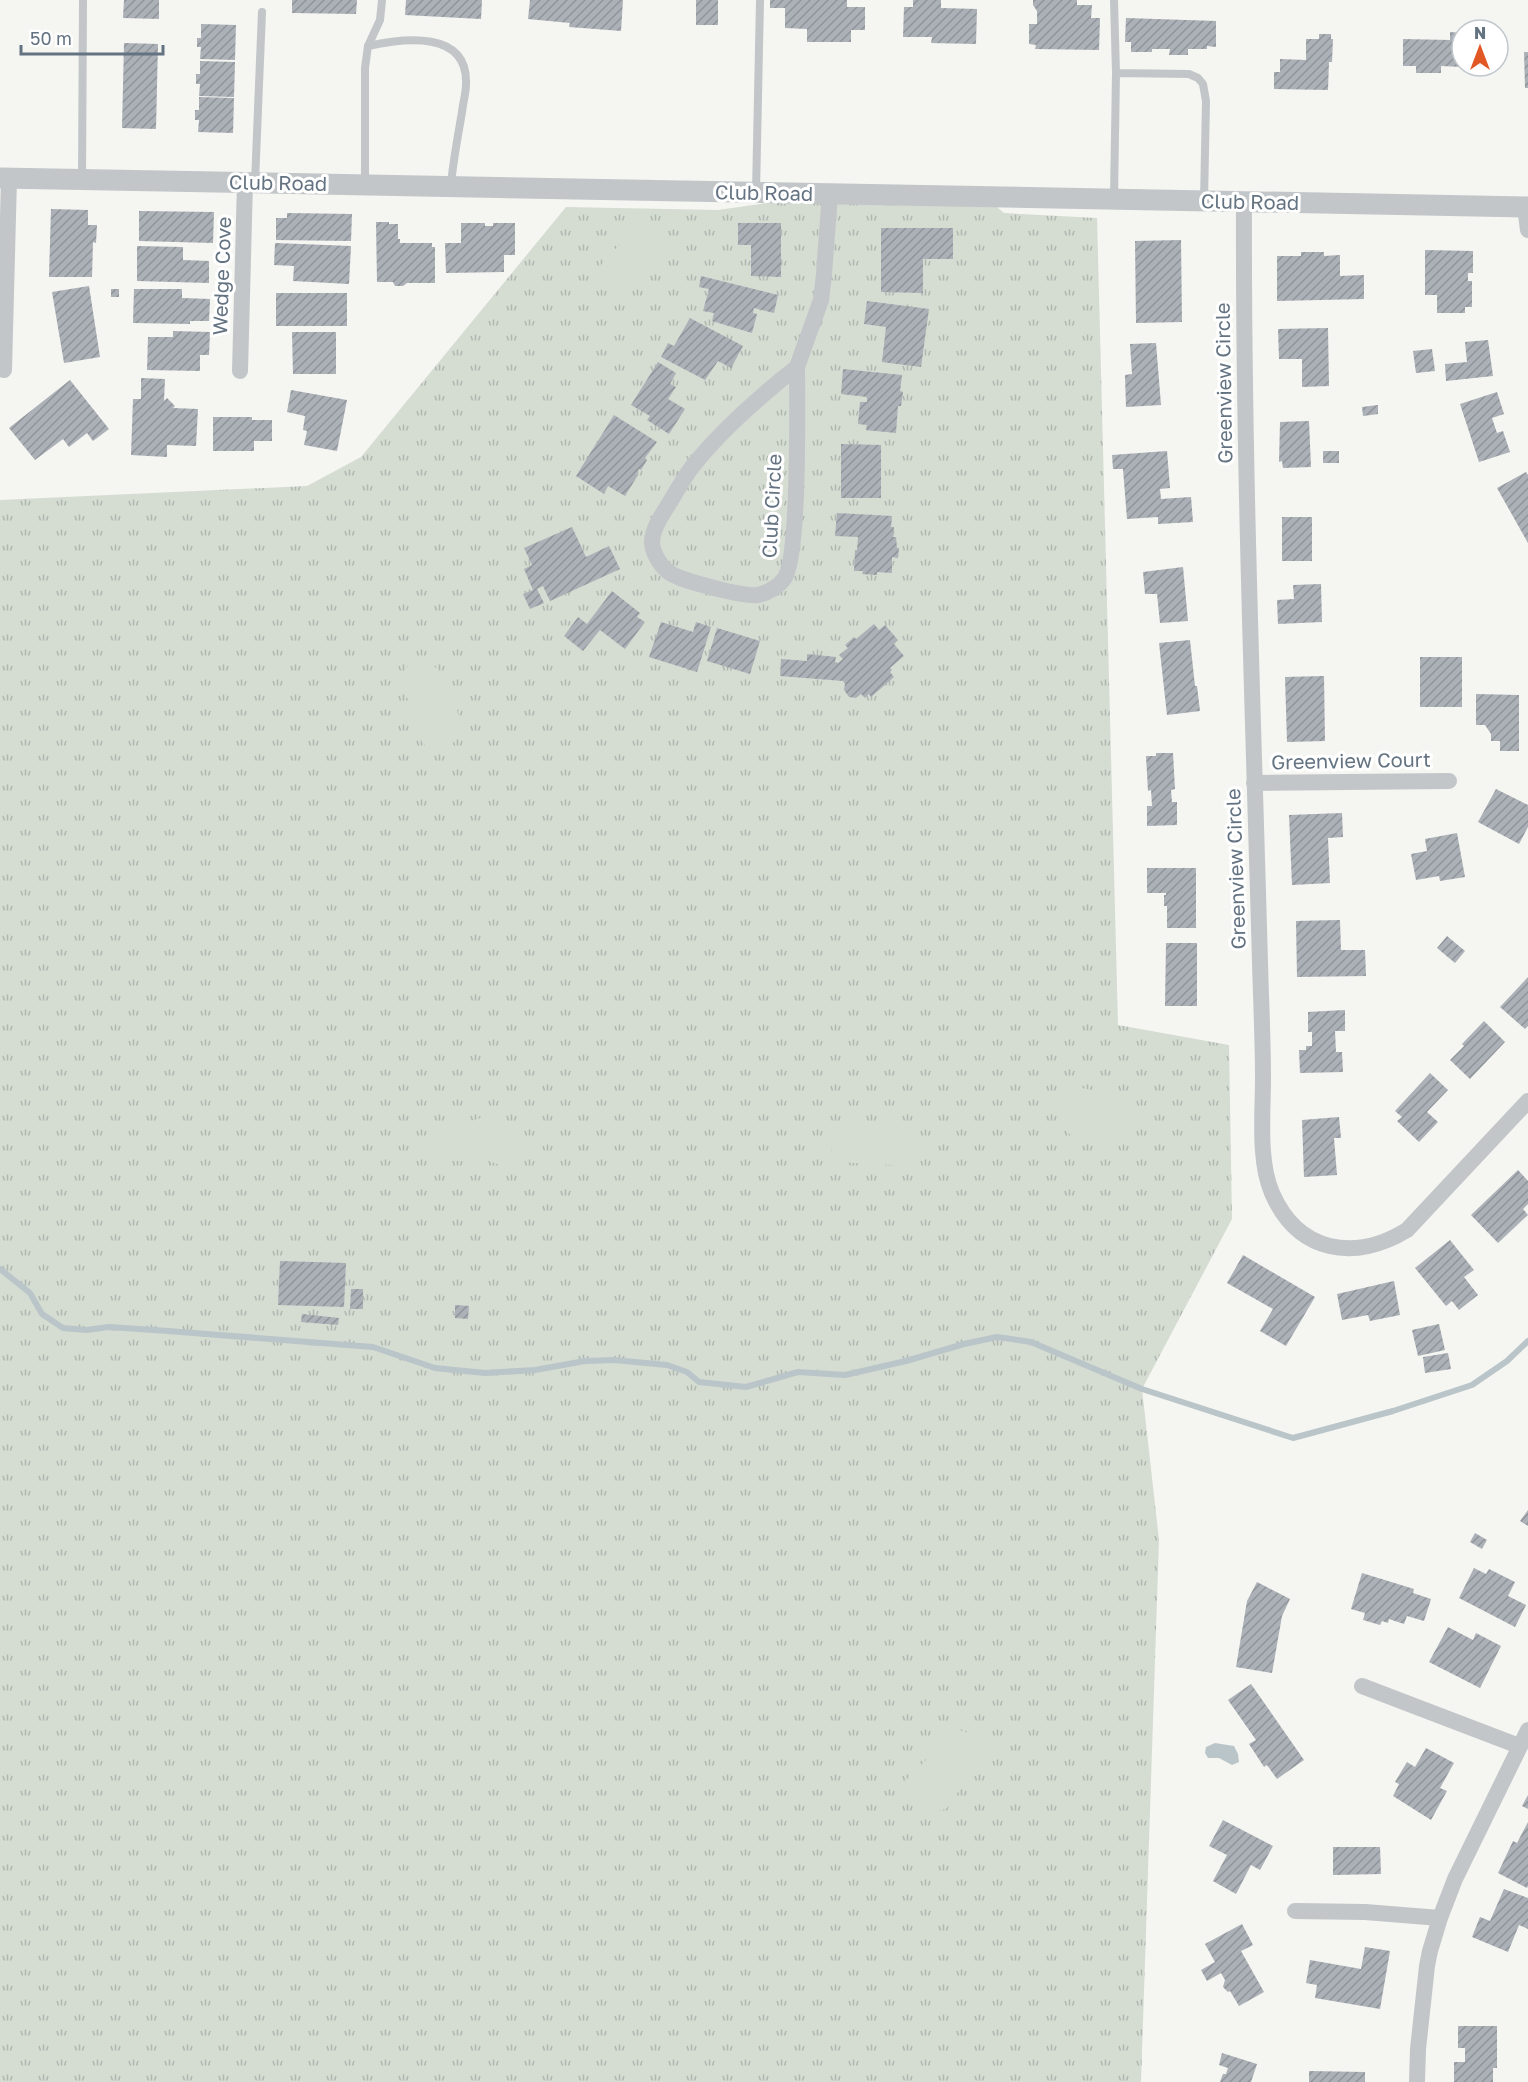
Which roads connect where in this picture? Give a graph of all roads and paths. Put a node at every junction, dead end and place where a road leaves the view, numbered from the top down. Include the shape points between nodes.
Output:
1 (83, 0) edge
2 (382, 0) edge
3 (760, 0) edge
4 (1114, 0) edge
5 (262, 12) dead end
6 (368, 46) junction
7 (1116, 73) junction
8 (4, 178) edge
9 (82, 179) junction
10 (250, 183) junction
11 (365, 185) junction
12 (451, 186) junction
13 (756, 192) junction
14 (830, 194) junction
15 (1114, 200) junction
16 (1204, 201) junction
17 (1244, 202) junction
18 (1527, 207) edge
19 (1528, 230) edge
20 (797, 367) junction
21 (4, 370) dead end
22 (240, 371) dead end
23 (1449, 781) dead end
24 (1254, 783) junction
25 (1528, 1101) edge
26 (1362, 1686) dead end
27 (1528, 1730) edge
28 (1519, 1746) junction
29 (1295, 1911) dead end
30 (1440, 1918) junction
31 (1417, 2082) edge

1 - 9 lane
2 - 6 lane via 380,20
3 - 13 lane
4 - 7 lane
5 - 10 lane
6 - 11 lane
6 - 12 lane via 410,39 442,44 459,57 466,84
7 - 15 lane
7 - 16 lane via 1189,74 1203,84
8 - 9 street, Club Road
8 - 21 street
9 - 10 street, Club Road
10 - 11 street, Club Road
10 - 22 street, Wedge Cove
11 - 12 street, Club Road
12 - 13 street, Club Road
13 - 14 street, Club Road
14 - 15 street, Club Road
14 - 20 street, Club Circle via 820,300
15 - 16 street, Club Road
16 - 17 street, Club Road
17 - 18 street, Club Road
17 - 24 street, Greenview Circle via 1243,323
18 - 19 street
20 - 20 street, Club Circle via 708,448 662,515 652,543 661,565 670,573 748,595 772,590 784,579 790,568 794,520
23 - 24 street, Greenview Court
24 - 25 street, Greenview Circle via 1265,1168 1271,1192 1295,1227 1311,1240 1332,1247 1354,1249 1388,1241 1407,1230
26 - 28 street
27 - 28 street
28 - 30 street
29 - 30 street
30 - 31 street via 1427,1966

